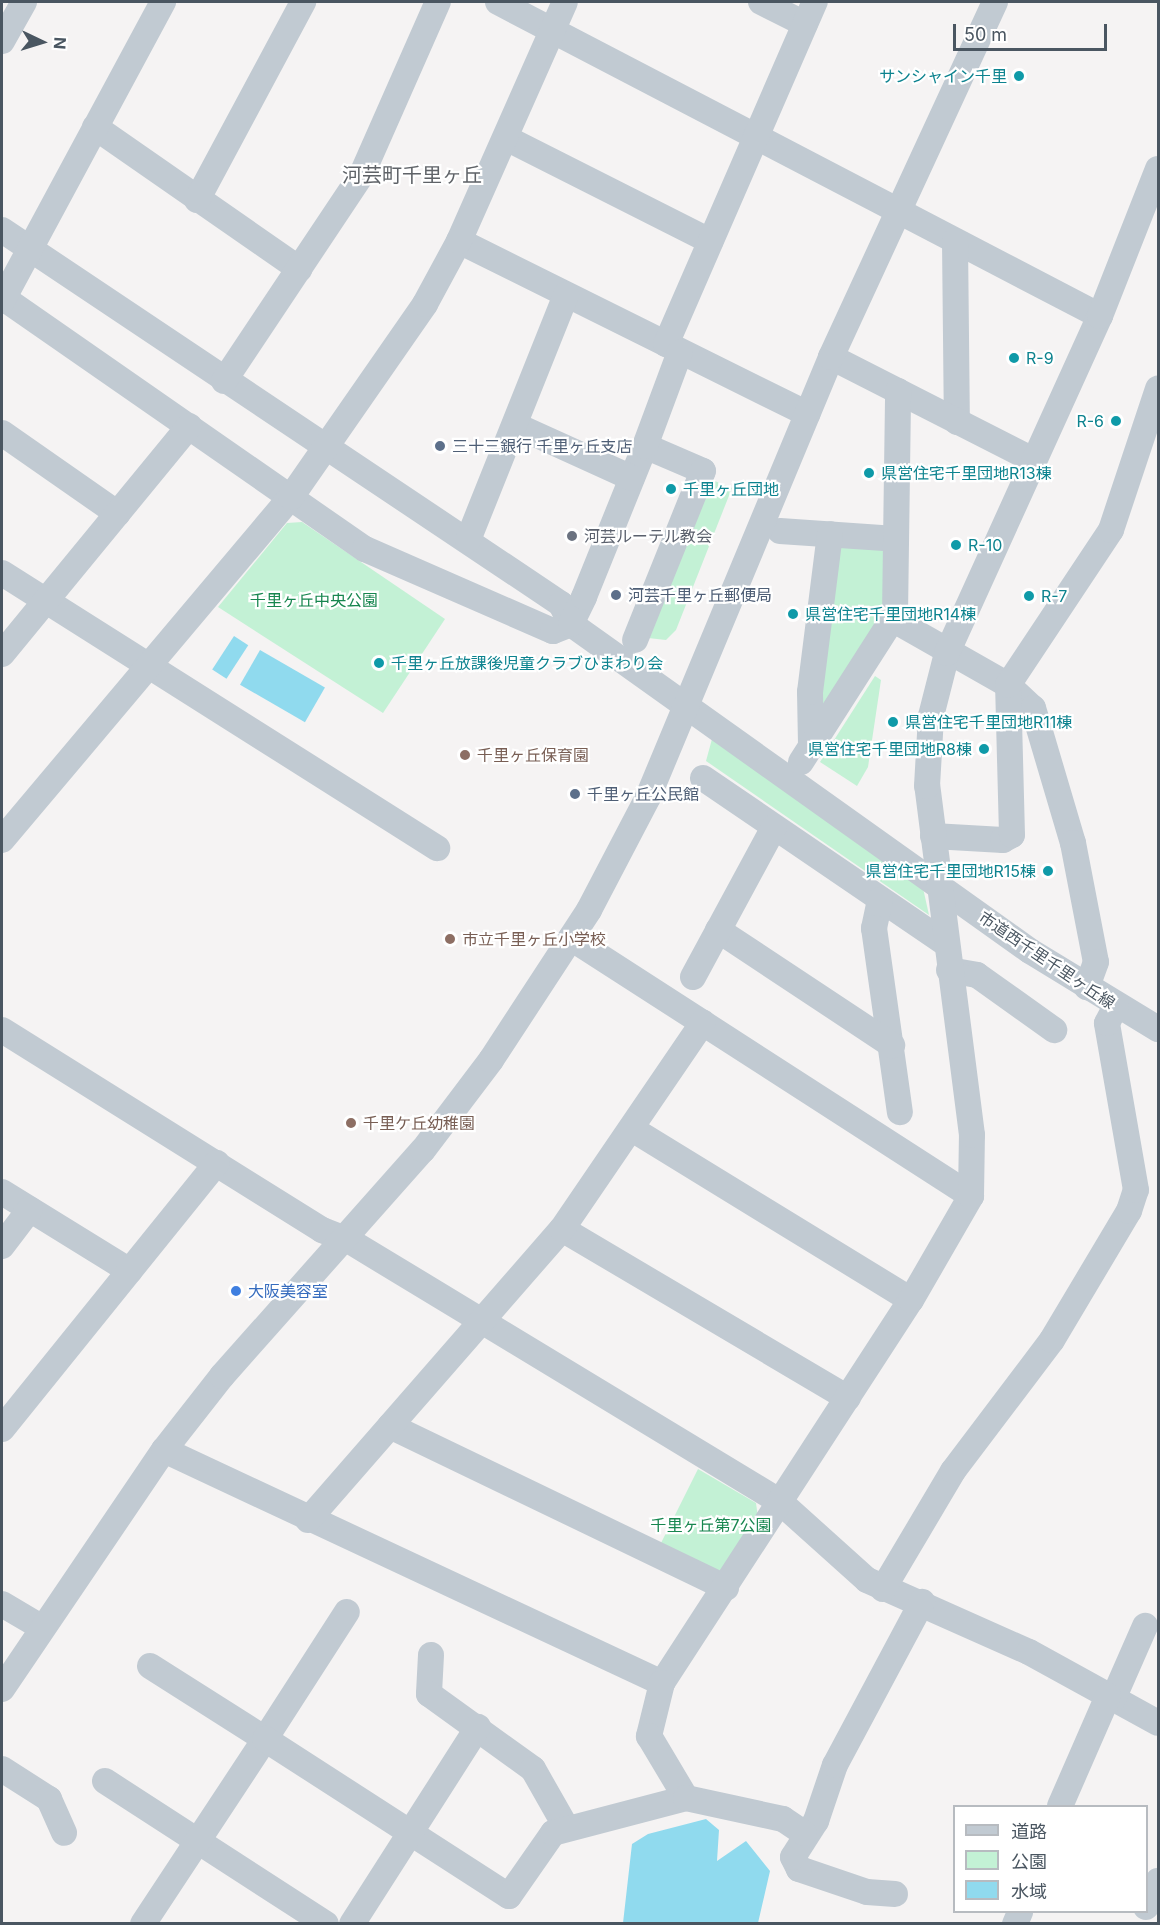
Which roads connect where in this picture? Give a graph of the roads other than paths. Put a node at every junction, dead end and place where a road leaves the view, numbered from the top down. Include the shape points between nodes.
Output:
1 (24, 2) edge
2 (163, 2) edge
3 (303, 2) edge
4 (438, 2) edge
5 (498, 2) edge
6 (565, 2) edge
7 (761, 2) edge
8 (995, 2) edge
9 (810, 13) edge
10 (553, 29) junction
11 (2, 41) edge
12 (95, 127) junction
13 (754, 136) junction
14 (506, 138) junction
15 (1158, 169) edge
16 (197, 200) junction
17 (899, 211) junction
18 (2, 230) edge
19 (459, 241) junction
20 (710, 241) junction
21 (955, 242) junction
22 (29, 249) junction
23 (298, 269) junction
24 (566, 295) junction
25 (2, 299) edge
26 (1100, 316) junction
27 (673, 348) junction
28 (831, 357) junction
29 (224, 381) junction
30 (1158, 389) edge
31 (898, 391) junction
32 (807, 414) junction
33 (957, 422) junction
34 (515, 425) junction
35 (189, 426) junction
36 (2, 433) edge
37 (645, 446) junction
38 (327, 448) junction
39 (1033, 460) junction
40 (632, 478) junction
41 (291, 496) junction
42 (118, 514) junction
43 (780, 531) dead end
44 (830, 534) junction
45 (896, 539) junction
46 (468, 540) junction
47 (2, 573) edge
48 (47, 602) junction
49 (892, 619) junction
50 (571, 624) junction
51 (634, 640) dead end
52 (947, 653) junction
53 (2, 654) edge
54 (147, 667) junction
55 (1008, 685) junction
56 (689, 704) junction
57 (703, 778) dead end
58 (774, 827) junction
59 (933, 836) junction
60 (2, 840) edge
61 (438, 848) dead end
62 (940, 886) junction
63 (880, 900) junction
64 (718, 930) junction
65 (571, 938) junction
66 (945, 943) junction
67 (949, 970) junction
68 (693, 977) dead end
69 (1087, 987) junction
70 (1116, 1006) junction
71 (703, 1022) junction
72 (1158, 1029) edge
73 (2, 1030) edge
74 (1054, 1030) dead end
75 (892, 1045) junction
76 (900, 1112) dead end
77 (632, 1129) junction
78 (218, 1163) junction
79 (2, 1192) edge
80 (970, 1196) junction
81 (30, 1209) junction
82 (562, 1229) junction
83 (348, 1239) junction
84 (2, 1246) edge
85 (130, 1271) junction
86 (911, 1300) junction
87 (479, 1323) junction
88 (848, 1398) junction
89 (390, 1426) junction
90 (2, 1429) edge
91 (164, 1450) junction
92 (779, 1501) junction
93 (308, 1520) junction
94 (726, 1588) junction
95 (883, 1589) junction
96 (922, 1602) junction
97 (2, 1604) edge
98 (346, 1612) dead end
99 (1145, 1626) dead end
100 (41, 1627) junction
101 (431, 1654) dead end
102 (150, 1666) dead end
103 (662, 1683) junction
104 (2, 1689) edge
105 (1111, 1698) junction
106 (1158, 1723) edge
107 (478, 1727) junction
108 (265, 1739) junction
109 (2, 1769) edge
110 (105, 1780) dead end
111 (686, 1798) junction
112 (1060, 1805) edge
113 (566, 1827) junction
114 (64, 1833) dead end
115 (411, 1833) junction
116 (804, 1833) junction
117 (197, 1841) junction
118 (1158, 1881) edge
119 (895, 1894) dead end
120 (1148, 1903) edge
121 (1131, 1913) edge
122 (1143, 1913) edge
123 (143, 1923) edge
124 (326, 1923) edge
125 (352, 1923) edge

1 - 11 street
2 - 12 street
3 - 16 street
4 - 23 street via 389,124
5 - 10 street
6 - 10 street
7 - 9 street
8 - 17 street
9 - 13 street
10 - 13 street
10 - 14 street
12 - 16 street
12 - 22 street
13 - 17 street
13 - 20 street
14 - 19 street
14 - 20 street
15 - 26 street
16 - 23 street
17 - 21 street
17 - 28 street
18 - 22 street
19 - 24 street
19 - 38 street via 425,304
20 - 27 street
21 - 26 street
21 - 33 street
22 - 25 street
22 - 29 street
23 - 29 street
24 - 27 street
24 - 34 street
25 - 35 street
26 - 39 street
27 - 32 street
27 - 37 street
28 - 31 street
28 - 32 street
29 - 38 street
30 - 55 street via 1111,530
31 - 33 street
31 - 45 street
32 - 56 street
33 - 39 street
34 - 40 street
34 - 46 street
35 - 41 street
35 - 42 street
36 - 42 street
37 - 40 street
37 - 51 street via 703,471
38 - 41 street
38 - 46 street
39 - 52 street
40 - 50 street
41 - 50 street via 365,549 414,572 553,631
41 - 54 street
42 - 48 street
43 - 44 street
44 - 45 street
44 - 49 street via 806,753
45 - 49 street
46 - 50 street via 561,604
47 - 48 street
48 - 53 street
48 - 54 street
49 - 52 street
50 - 56 street, 市道西千里千里ヶ丘線
52 - 55 street
52 - 59 street via 928,749
54 - 60 street
54 - 61 street
55 - 59 street via 1012,836 1003,840
55 - 69 street via 1033,708 1073,843 1096,962
56 - 62 street, 市道西千里千里ヶ丘線
56 - 65 street via 648,797
57 - 58 street
58 - 63 street
58 - 64 street
59 - 62 street
62 - 66 street
62 - 69 street, 市道西千里千里ヶ丘線
63 - 66 street
63 - 75 street via 874,928
64 - 68 street
64 - 75 street
65 - 71 street
65 - 83 street via 491,1059
66 - 67 street
67 - 74 street via 977,975
67 - 80 street via 972,1135
69 - 70 street, 市道西千里千里ヶ丘線
70 - 72 street, 市道西千里千里ヶ丘線
70 - 95 street via 1107,1023 1136,1190 1129,1211 1052,1340 953,1471
71 - 77 street
71 - 80 street
73 - 78 street
75 - 76 street
77 - 82 street
77 - 86 street
78 - 83 street via 322,1230
78 - 85 street
79 - 81 street
80 - 86 street
81 - 84 street
81 - 85 street
82 - 87 street
82 - 88 street
83 - 87 street
83 - 91 street via 222,1376
85 - 90 street
86 - 88 street
87 - 89 street
87 - 92 street
88 - 92 street
89 - 93 street
89 - 94 street
91 - 93 street
91 - 100 street
92 - 94 street
92 - 95 street
93 - 103 street
94 - 103 street
95 - 96 street
96 - 105 street via 1029,1652
96 - 116 street via 835,1765 816,1821
97 - 100 street
98 - 108 street
99 - 105 street
100 - 104 street
101 - 107 street via 429,1694
102 - 108 street
103 - 111 street via 650,1736
105 - 106 street
105 - 112 street
107 - 113 street via 533,1769
107 - 115 street
108 - 115 street
108 - 117 street
109 - 114 street via 49,1799
110 - 117 street
111 - 113 street
111 - 116 street via 783,1819
113 - 115 street via 553,1833 509,1896
115 - 125 street
116 - 119 street via 793,1857 799,1869 867,1892
117 - 123 street
117 - 124 street
118 - 120 street
121 - 122 street via 1142,1917

